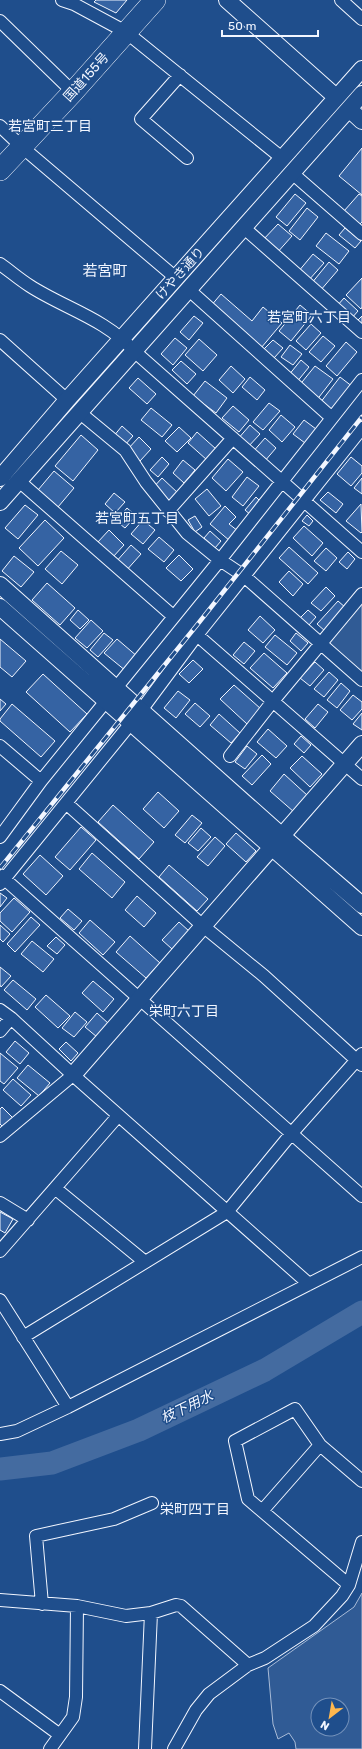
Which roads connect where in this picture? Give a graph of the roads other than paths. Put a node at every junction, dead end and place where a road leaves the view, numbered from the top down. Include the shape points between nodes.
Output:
1 (62, 0) edge
2 (155, 0) edge
3 (227, 0) edge
4 (341, 0) edge
5 (362, 19) edge
6 (0, 22) edge
7 (126, 32) junction
8 (362, 69) edge
9 (180, 75) junction
10 (73, 92) junction
11 (362, 94) edge
12 (336, 97) junction
13 (349, 109) junction
14 (362, 122) edge
15 (0, 126) edge
16 (22, 147) junction
17 (187, 158) dead end
18 (282, 158) junction
19 (0, 170) edge
20 (292, 173) junction
21 (244, 227) junction
22 (362, 234) edge
23 (0, 264) edge
24 (176, 278) junction
25 (188, 289) junction
26 (362, 332) edge
27 (123, 338) junction
28 (0, 340) edge
29 (134, 351) junction
30 (362, 380) edge
31 (67, 400) junction
32 (80, 412) junction
33 (332, 418) junction
34 (360, 435) edge
35 (232, 438) junction
36 (3, 469) edge
37 (19, 481) junction
38 (281, 482) junction
39 (304, 501) junction
40 (0, 502) edge
41 (168, 511) junction
42 (362, 552) edge
43 (220, 560) junction
44 (244, 576) junction
45 (0, 584) edge
46 (362, 594) edge
47 (0, 607) edge
48 (173, 616) junction
49 (197, 635) junction
50 (321, 643) junction
51 (362, 680) edge
52 (116, 688) junction
53 (106, 701) junction
54 (273, 701) junction
55 (142, 709) junction
56 (131, 723) junction
57 (362, 744) edge
58 (0, 746) edge
59 (230, 756) dead end
60 (345, 764) junction
61 (362, 779) edge
62 (41, 781) junction
63 (66, 803) junction
64 (282, 836) junction
65 (0, 837) edge
66 (271, 848) junction
67 (1, 879) edge
68 (362, 905) edge
69 (203, 926) junction
70 (362, 927) edge
71 (139, 999) junction
72 (0, 1010) edge
73 (11, 1018) junction
74 (0, 1031) edge
75 (360, 1060) edge
76 (73, 1075) junction
77 (118, 1116) junction
78 (292, 1134) junction
79 (0, 1136) edge
80 (56, 1189) junction
81 (362, 1196) edge
82 (0, 1203) edge
83 (228, 1212) junction
84 (28, 1220) junction
85 (0, 1252) edge
86 (362, 1257) edge
87 (145, 1262) junction
88 (309, 1284) junction
89 (0, 1300) edge
90 (23, 1337) junction
91 (68, 1407) junction
92 (0, 1434) edge
93 (320, 1445) junction
94 (362, 1481) edge
95 (152, 1503) dead end
96 (262, 1511) junction
97 (362, 1542) edge
98 (349, 1585) junction
99 (0, 1600) edge
100 (42, 1604) junction
101 (77, 1606) junction
102 (151, 1613) junction
103 (248, 1665) junction
104 (0, 1691) edge
105 (60, 1735) junction
106 (50, 1749) edge
107 (145, 1749) edge
108 (174, 1749) edge

1 - 7 street
2 - 7 highway, 国道155号
3 - 12 street
4 - 5 street
6 - 10 street
7 - 9 street
7 - 10 highway, 国道155号
8 - 12 street, けやき通り
9 - 17 street via 141,119
9 - 18 street
10 - 16 highway, 国道155号
11 - 13 street
12 - 13 street
12 - 18 street, けやき通り
13 - 14 street
13 - 20 street
15 - 16 street
16 - 19 highway, 国道155号
16 - 24 street
18 - 24 street, けやき通り
20 - 21 street
20 - 22 street
21 - 25 street
21 - 26 street
23 - 27 street via 30,286
24 - 27 street, けやき通り
25 - 29 street
25 - 33 street
27 - 29 street
27 - 31 street, けやき通り
28 - 31 street
29 - 32 street
29 - 35 street
30 - 33 street
31 - 36 street, けやき通り
32 - 37 street
32 - 41 street via 125,450
33 - 38 street
34 - 39 street
35 - 38 street
35 - 41 street
37 - 40 street
37 - 48 street
38 - 39 street
38 - 43 street
39 - 42 street
39 - 44 street
41 - 43 street via 187,533
43 - 44 street
43 - 48 street
44 - 49 street
44 - 50 street
45 - 52 street
46 - 50 street
47 - 53 street
48 - 52 street
49 - 54 street
49 - 55 street
50 - 51 street
50 - 54 street
52 - 55 street
53 - 56 street
53 - 62 street
54 - 59 street
54 - 60 street
55 - 64 street
56 - 63 street
56 - 66 street
57 - 60 street
58 - 62 street
60 - 61 street
60 - 64 street
62 - 65 street
63 - 67 street
63 - 69 street
64 - 66 street
64 - 68 street
66 - 69 street
66 - 70 street
67 - 71 street
69 - 71 street
69 - 75 street
71 - 76 street
71 - 78 street
72 - 73 street
73 - 74 street
73 - 76 street
75 - 78 street
76 - 77 street
76 - 79 street
77 - 80 street
77 - 83 street
78 - 81 street
78 - 83 street
80 - 84 street
80 - 87 street
82 - 84 street
83 - 87 street
83 - 88 street
84 - 85 street
86 - 88 street
87 - 90 street
88 - 91 street
89 - 90 street
90 - 91 street
91 - 92 street via 17,1431
93 - 94 street
93 - 96 street
93 - 96 street via 295,1409 235,1441 248,1499
95 - 100 street via 114,1519 36,1536
96 - 98 street
97 - 98 street
98 - 103 street via 314,1626 265,1658
99 - 100 street
100 - 101 street
101 - 102 street via 126,1616
101 - 105 street via 75,1709 73,1717
102 - 103 street via 176,1605 181,1606
102 - 107 street
103 - 108 street via 209,1694 196,1710
104 - 105 street
105 - 106 street

